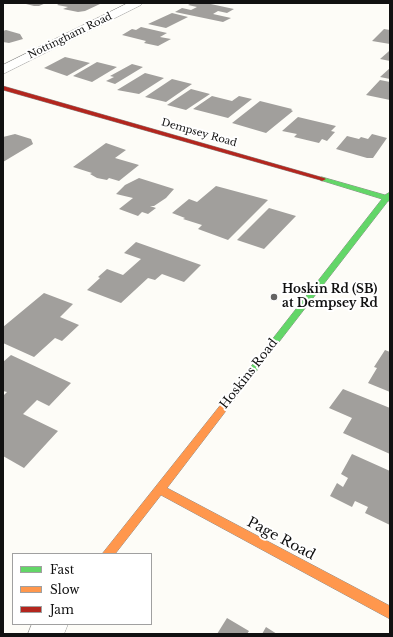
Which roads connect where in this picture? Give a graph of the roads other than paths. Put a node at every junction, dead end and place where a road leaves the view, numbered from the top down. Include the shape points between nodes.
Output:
1 (137, 3) edge
2 (3, 70) edge
3 (3, 88) edge
4 (389, 197) edge
5 (159, 489) junction
6 (109, 553) edge
7 (390, 613) edge
8 (51, 625) edge
9 (44, 634) edge

1 - 2 street, Nottingham Road
3 - 4 street, Dempsey Road
4 - 5 street, Hoskins Road
5 - 6 street, Hoskins Road
5 - 7 street, Page Road
8 - 9 street

